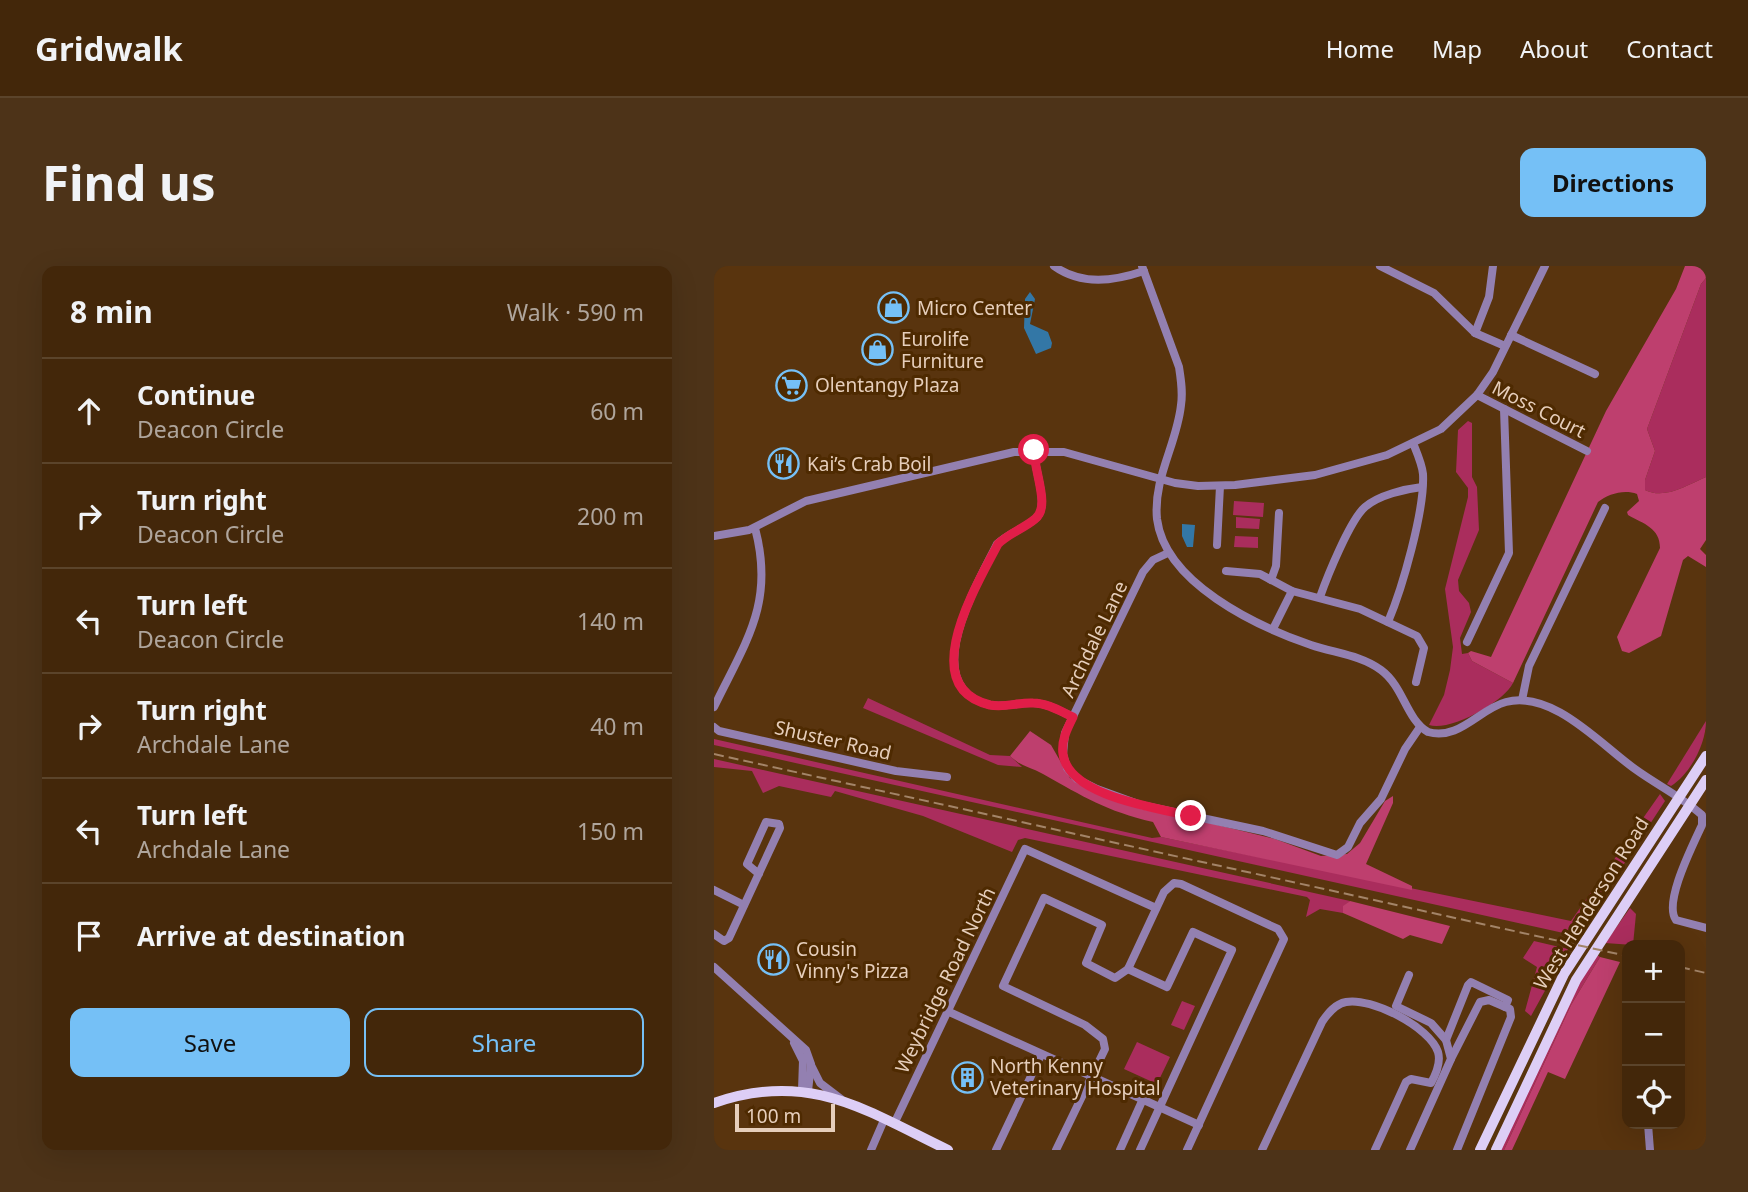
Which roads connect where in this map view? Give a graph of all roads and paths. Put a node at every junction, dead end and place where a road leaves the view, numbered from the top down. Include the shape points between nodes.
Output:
1 (1054, 266) edge
2 (1380, 266) edge
3 (1493, 266) edge
4 (1545, 266) edge
5 (1143, 268) edge
6 (1475, 332) junction
7 (1511, 335) junction
8 (1505, 346) junction
9 (1595, 374) dead end
10 (1477, 395) junction
11 (1504, 409) junction
12 (1413, 443) junction
13 (1034, 450) junction
14 (1587, 451) dead end
15 (1160, 479) junction
16 (1220, 486) junction
17 (1423, 487) junction
18 (1605, 508) dead end
19 (1279, 513) dead end
20 (755, 528) junction
21 (714, 536) edge
22 (1217, 545) dead end
23 (1168, 553) junction
24 (1226, 571) dead end
25 (1271, 580) junction
26 (1292, 591) junction
27 (1320, 597) junction
28 (1388, 622) junction
29 (1273, 629) junction
30 (1467, 642) dead end
31 (1416, 682) dead end
32 (1522, 700) junction
33 (714, 706) edge
34 (1073, 717) junction
35 (714, 727) edge
36 (1420, 727) junction
37 (1706, 756) edge
38 (947, 777) dead end
39 (1706, 780) edge
40 (1678, 798) junction
41 (1689, 806) junction
42 (759, 874) junction
43 (714, 890) edge
44 (744, 905) junction
45 (1156, 908) junction
46 (1706, 928) edge
47 (714, 934) edge
48 (714, 967) edge
49 (1128, 969) junction
50 (1409, 975) dead end
51 (1506, 1007) junction
52 (947, 1011) junction
53 (786, 1032) junction
54 (1446, 1040) junction
55 (1041, 1055) junction
56 (1451, 1059) junction
57 (810, 1064) junction
58 (1092, 1076) junction
59 (805, 1091) junction
60 (1143, 1099) junction
61 (846, 1102) junction
62 (714, 1103) edge
63 (1160, 1107) junction
64 (889, 1122) junction
65 (1199, 1125) junction
66 (1648, 1129) edge
67 (871, 1150) edge
68 (948, 1150) edge
69 (996, 1150) edge
70 (1056, 1150) edge
71 (1120, 1150) edge
72 (1140, 1150) edge
73 (1187, 1150) edge
74 (1262, 1150) edge
75 (1376, 1150) edge
76 (1410, 1150) edge
77 (1457, 1150) edge
78 (1480, 1150) edge
79 (1496, 1150) edge
80 (1650, 1150) edge

1 - 5 street via 1094,281 1122,278
2 - 6 street via 1434,293
3 - 6 street via 1489,297
4 - 7 street
5 - 15 street via 1179,368 1182,394
6 - 8 street
7 - 8 street
7 - 9 street
8 - 10 street
10 - 11 street, Moss Court
10 - 12 street via 1441,429
11 - 14 street, Moss Court
11 - 30 street via 1509,553
12 - 16 street via 1315,475
12 - 17 street
13 - 15 street via 1064,452
13 - 20 street via 806,501
13 - 34 street via 1043,509 1032,522 1010,532 998,544 954,639 953,659 961,685 976,699 997,706 1043,704
15 - 16 street
15 - 23 street via 1157,515
16 - 22 street
17 - 27 street via 1406,489 1365,507 1333,563
17 - 28 street
18 - 32 street via 1529,666
19 - 25 street
20 - 21 street
20 - 33 street via 762,556 762,595
23 - 29 street via 1200,586
23 - 34 street, Archdale Lane via 1153,560 1143,572
24 - 25 street via 1255,573
25 - 26 street
26 - 27 street
26 - 29 street
27 - 28 street
28 - 31 street via 1423,643
29 - 36 street via 1380,669 1400,690
32 - 36 street via 1499,705 1448,733 1434,734
32 - 40 street via 1572,719
34 - 36 street, Archdale Lane via 1063,754 1067,768 1083,783 1131,802 1263,831 1332,855 1344,851 1381,799
35 - 38 street, Shuster Road via 896,771
37 - 40 main road, West Henderson Road
39 - 41 main road, West Henderson Road
40 - 41 street
40 - 78 main road, West Henderson Road via 1564,974
41 - 46 street via 1703,819 1675,891 1672,916 1680,923
41 - 79 main road, West Henderson Road via 1571,990
42 - 42 street via 780,828 771,821 766,822 747,864
42 - 44 street
43 - 44 street
44 - 47 street via 729,938 724,941
45 - 49 street
45 - 52 street, Weybridge Road North via 1025,849
45 - 65 street via 1168,886 1181,884 1283,934
48 - 53 street
49 - 58 street via 1115,978 1089,966 1087,957 1102,925 1044,898 1003,986 1103,1039 1105,1049
49 - 63 street via 1167,987 1193,932 1232,950
50 - 54 street via 1396,1006 1431,1023
51 - 54 street via 1508,1000 1471,982
51 - 56 street via 1489,1000 1480,1002
51 - 77 street via 1511,1017
52 - 55 street
52 - 64 street, Weybridge Road North
53 - 57 street via 806,1050
53 - 59 street via 802,1055
54 - 56 street
55 - 58 street
55 - 69 street
56 - 76 street
57 - 59 street
57 - 61 street via 820,1083
58 - 60 street
58 - 70 street
59 - 61 main road
59 - 62 main road via 762,1091
60 - 63 street
60 - 71 street
61 - 64 main road
63 - 65 street
63 - 72 street
64 - 67 street, Weybridge Road North
64 - 68 main road
65 - 73 street
66 - 80 street
74 - 75 street via 1325,1017 1343,1002 1371,1003 1428,1035 1438,1051 1431,1083 1406,1082

